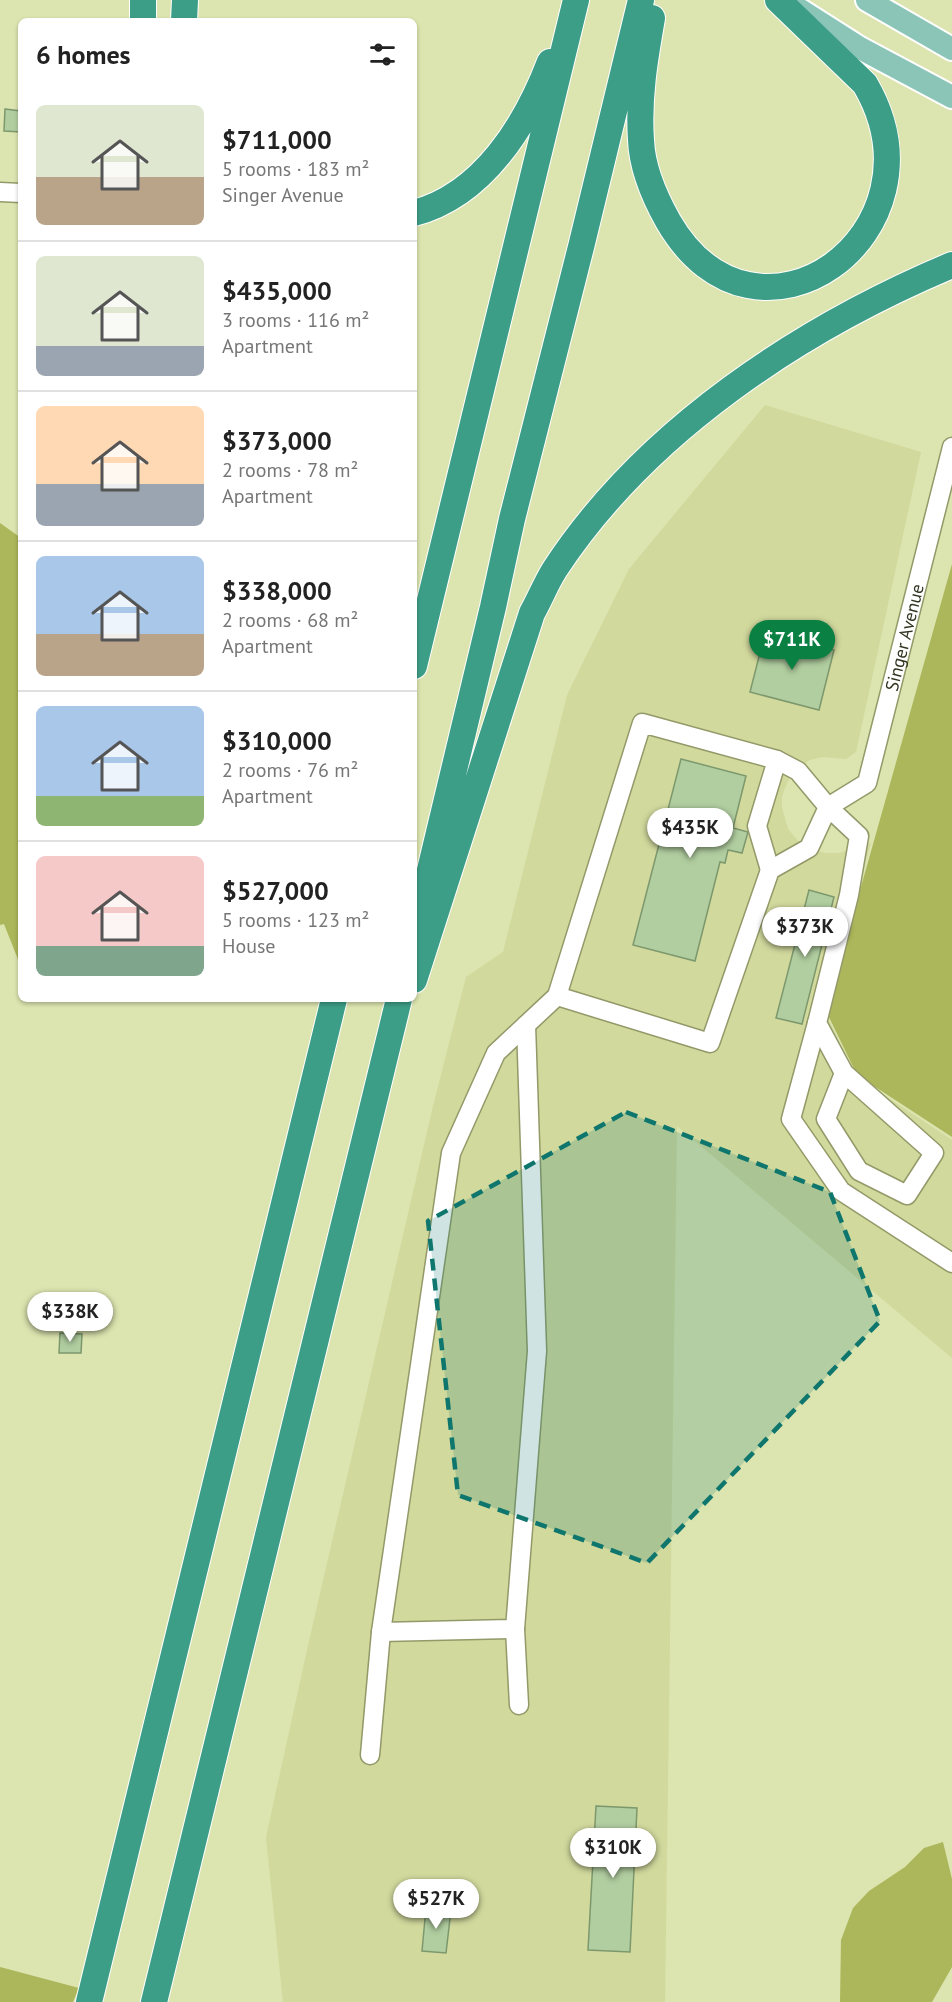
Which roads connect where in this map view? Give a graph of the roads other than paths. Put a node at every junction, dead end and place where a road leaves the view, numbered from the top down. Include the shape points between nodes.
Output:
1 (143, 0) edge
2 (185, 0) edge
3 (575, 0) edge
4 (641, 0) edge
5 (656, 0) edge
6 (778, 0) edge
7 (786, 0) edge
8 (867, 0) edge
9 (143, 18) edge
10 (184, 18) edge
11 (952, 49) edge
12 (952, 98) edge
13 (0, 192) edge
14 (18, 193) edge
15 (417, 212) edge
16 (952, 265) edge
17 (952, 447) edge
18 (417, 654) edge
19 (777, 760) junction
20 (828, 807) junction
21 (770, 870) junction
22 (417, 924) edge
23 (417, 971) edge
24 (557, 996) junction
25 (332, 1002) edge
26 (398, 1002) edge
27 (407, 1002) edge
28 (817, 1023) junction
29 (526, 1025) junction
30 (844, 1073) junction
31 (367, 1128) junction
32 (952, 1263) edge
33 (514, 1629) junction
34 (381, 1632) junction
35 (519, 1705) dead end
36 (370, 1755) dead end
37 (89, 2002) edge
38 (154, 2002) edge

1 - 9 highway
2 - 10 highway
3 - 15 highway via 547,69 498,156 468,186
3 - 18 highway
4 - 22 highway via 512,519
5 - 6 highway via 643,65 640,108 648,178 659,205 684,246 700,261 751,285 787,287 841,268 871,242 892,201 897,163 896,143 877,100 859,77
7 - 12 main road via 860,48
8 - 11 main road
13 - 14 street
16 - 23 highway via 838,319 775,358 667,441 590,521 554,570 532,613
17 - 20 street, Singer Avenue via 867,783
19 - 20 street via 798,771
19 - 21 street via 757,826
19 - 24 street via 642,723
20 - 21 street via 809,848
20 - 28 street via 859,836 849,895
21 - 24 street via 710,1043
24 - 29 street
25 - 37 highway
26 - 31 highway
27 - 31 highway
28 - 30 street
28 - 32 street via 791,1119 841,1191
29 - 33 street via 537,1351
29 - 34 street via 496,1053 452,1153
30 - 30 street via 934,1153 907,1195 859,1171 826,1119
31 - 38 highway
33 - 34 street
33 - 35 street
34 - 36 street

